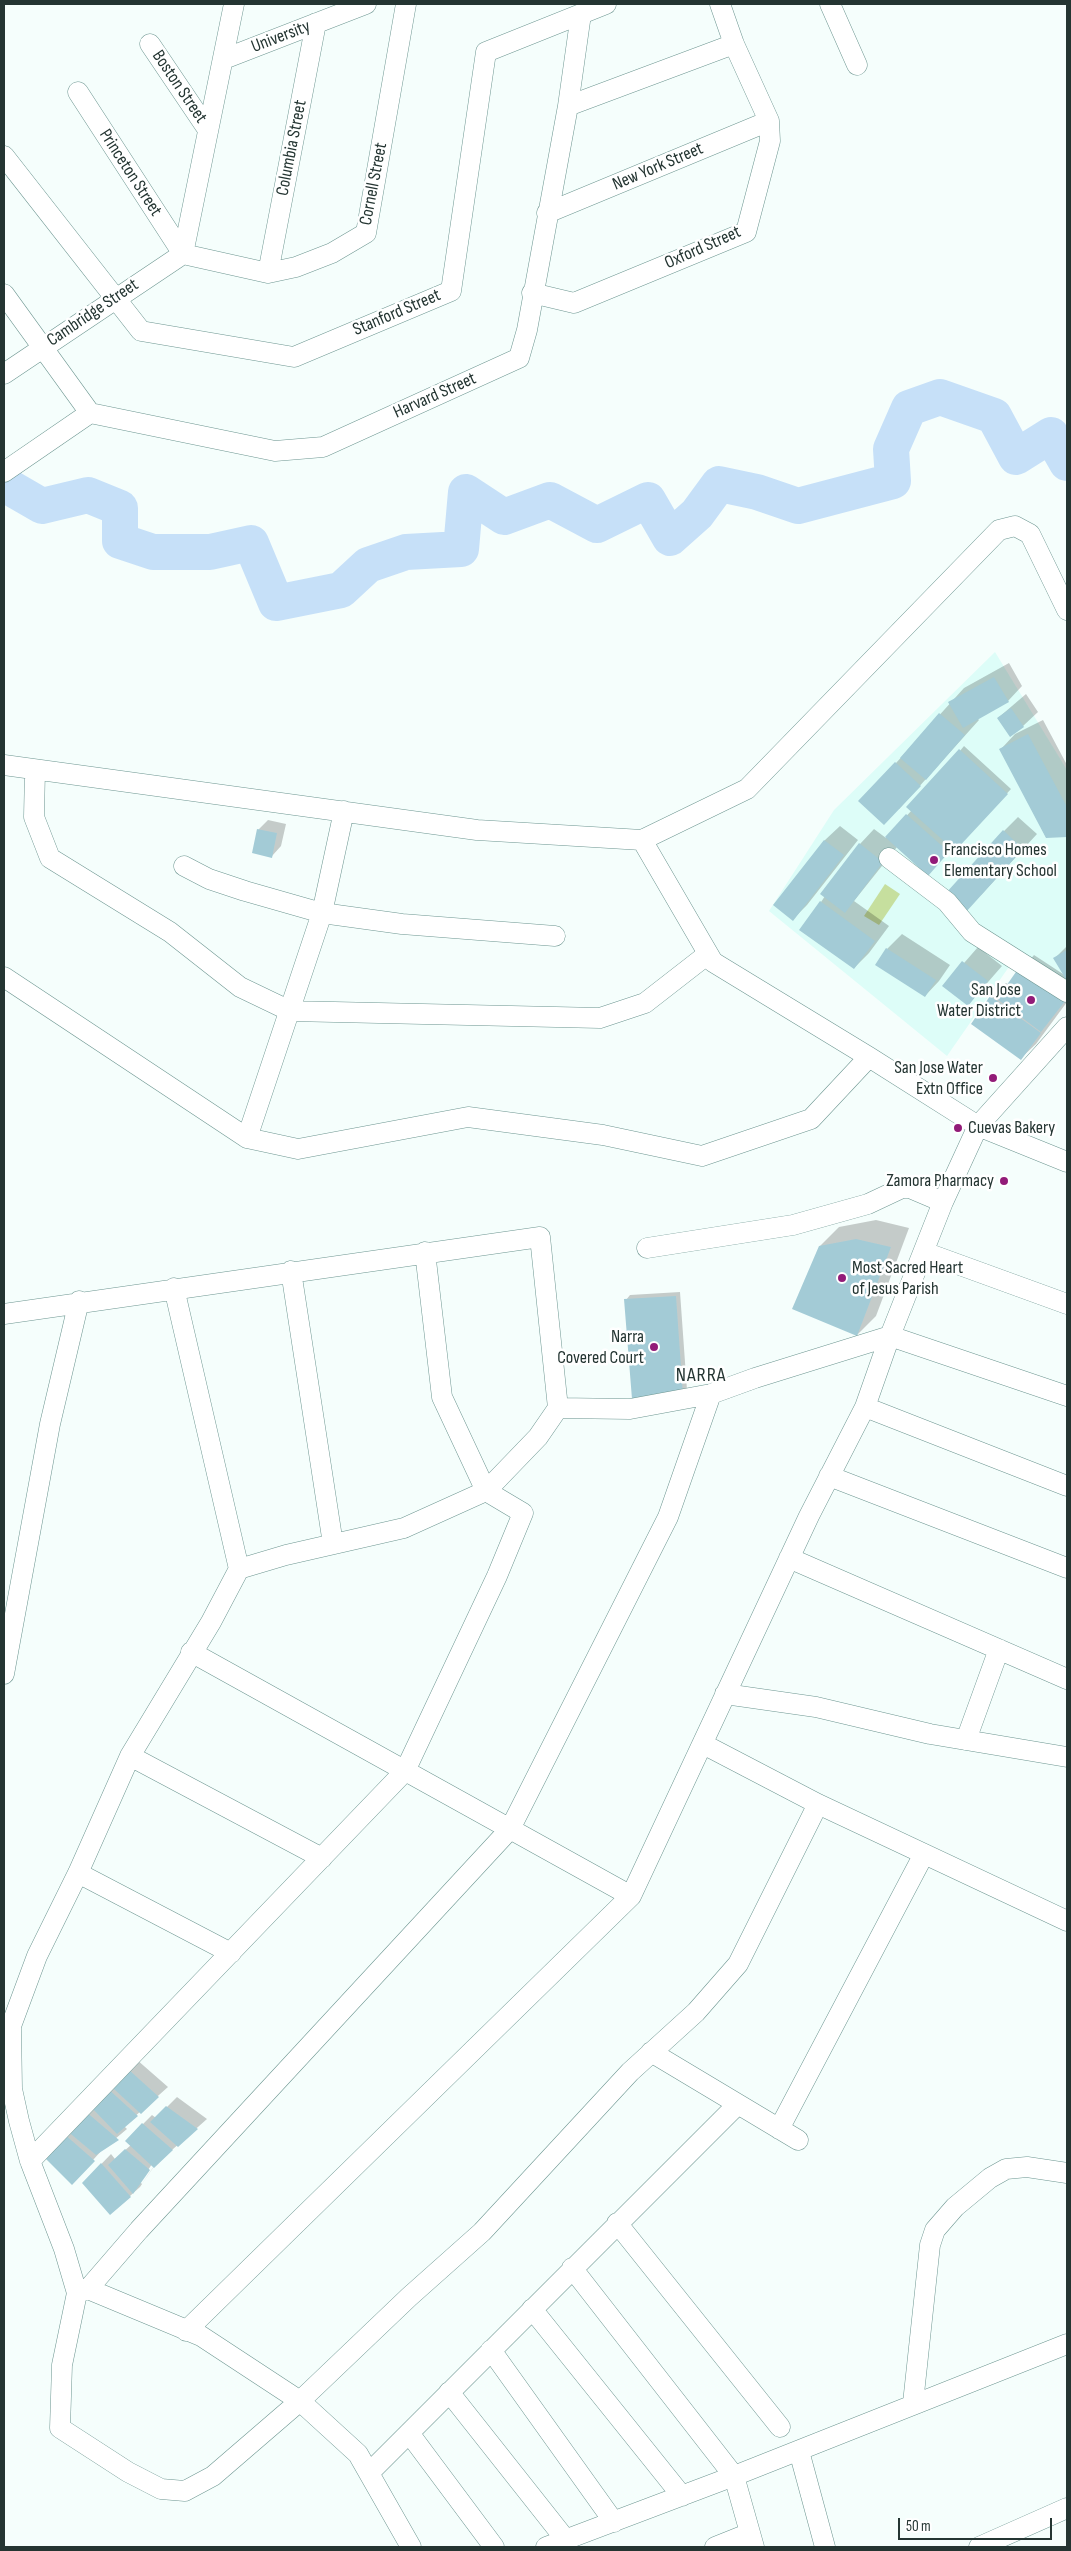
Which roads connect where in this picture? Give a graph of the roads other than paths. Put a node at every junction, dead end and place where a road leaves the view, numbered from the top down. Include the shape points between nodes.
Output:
1 (234, 4) edge
2 (366, 4) edge
3 (406, 4) edge
4 (606, 4) edge
5 (720, 4) edge
6 (830, 4) edge
7 (340, 9) edge
8 (581, 14) junction
9 (316, 23) junction
10 (150, 44) dead end
11 (734, 44) junction
12 (224, 59) junction
13 (857, 65) dead end
14 (78, 92) dead end
15 (568, 106) junction
16 (769, 121) junction
17 (208, 130) junction
18 (4, 156) edge
19 (547, 213) junction
20 (183, 254) junction
21 (268, 273) junction
22 (4, 294) edge
23 (532, 294) junction
24 (115, 298) junction
25 (42, 348) junction
26 (4, 374) edge
27 (90, 413) junction
28 (4, 472) edge
29 (1067, 610) edge
30 (4, 765) edge
31 (35, 770) junction
32 (344, 811) junction
33 (642, 840) junction
34 (889, 858) dead end
35 (184, 866) dead end
36 (322, 913) junction
37 (555, 936) dead end
38 (708, 954) junction
39 (4, 977) edge
40 (1067, 992) edge
41 (290, 1011) junction
42 (1067, 1026) edge
43 (1059, 1049) edge
44 (870, 1057) junction
45 (978, 1126) junction
46 (247, 1138) junction
47 (1067, 1162) edge
48 (943, 1202) junction
49 (647, 1248) dead end
50 (426, 1252) junction
51 (924, 1252) junction
52 (291, 1271) junction
53 (174, 1288) junction
54 (79, 1301) junction
55 (1067, 1304) edge
56 (4, 1314) edge
57 (890, 1336) junction
58 (711, 1394) junction
59 (1067, 1396) edge
60 (865, 1407) junction
61 (558, 1408) junction
62 (829, 1476) junction
63 (1067, 1486) edge
64 (486, 1491) junction
65 (333, 1544) junction
66 (789, 1558) junction
67 (1067, 1568) edge
68 (239, 1569) junction
69 (999, 1649) junction
70 (191, 1652) junction
71 (4, 1674) edge
72 (1067, 1679) edge
73 (725, 1694) junction
74 (966, 1740) junction
75 (703, 1744) junction
76 (130, 1756) junction
77 (1067, 1757) edge
78 (405, 1771) junction
79 (818, 1804) junction
80 (510, 1829) junction
81 (924, 1854) junction
82 (322, 1858) junction
83 (78, 1873) junction
84 (631, 1896) junction
85 (1067, 1921) edge
86 (231, 1953) junction
87 (7, 2025) edge
88 (651, 2052) junction
89 (738, 2104) junction
90 (779, 2129) junction
91 (798, 2140) dead end
92 (30, 2161) junction
93 (1067, 2173) edge
94 (617, 2223) junction
95 (572, 2268) junction
96 (82, 2291) junction
97 (532, 2309) junction
98 (186, 2331) junction
99 (1067, 2344) edge
100 (491, 2350) junction
101 (449, 2392) junction
102 (300, 2401) junction
103 (913, 2403) junction
104 (780, 2427) dead end
105 (409, 2433) junction
106 (799, 2451) junction
107 (369, 2473) junction
108 (734, 2476) junction
109 (682, 2496) junction
110 (1067, 2508) edge
111 (614, 2522) junction
112 (566, 2540) junction
113 (752, 2540) edge
114 (411, 2547) edge
115 (494, 2547) edge
116 (546, 2547) edge
117 (714, 2547) edge
118 (825, 2547) edge
119 (979, 2547) edge

1 - 12 street
2 - 7 street, University
3 - 21 street, Cornell Street via 366,233 332,253 296,267
4 - 8 street, Stanford Street
5 - 11 street, Oxford Street
6 - 13 street
7 - 9 street, University
8 - 15 street, Harvard Street
8 - 24 street, Stanford Street via 486,52 451,291 294,357 141,331
9 - 12 street, University
9 - 21 street, Columbia Street
10 - 17 street, Boston Street
11 - 15 street
11 - 16 street, Oxford Street
12 - 17 street
14 - 20 street, Princeton Street
15 - 19 street, Harvard Street
16 - 19 street, New York Street
16 - 23 street, Oxford Street via 770,141 746,232 574,303
17 - 20 street
18 - 24 street
19 - 23 street, Harvard Street
20 - 21 street, Cornell Street
20 - 24 street, Cambridge Street
22 - 25 street
23 - 27 street, Harvard Street via 519,358 323,447 276,451
24 - 25 street, Cambridge Street
25 - 26 street, Cambridge Street
25 - 27 street
27 - 28 street
29 - 33 street via 1030,534 1015,526 999,530 747,789
30 - 31 street
31 - 32 street
31 - 41 street via 34,817 50,858 170,932 240,987
32 - 33 street via 477,830
32 - 36 street
33 - 38 street
34 - 40 street via 947,902 972,932
35 - 36 street via 227,885
36 - 37 street via 402,924
36 - 41 street
38 - 41 street via 645,1002 600,1018
38 - 44 street via 713,962
39 - 46 street
41 - 46 street
42 - 43 street
43 - 45 street
44 - 45 street
44 - 46 street via 811,1119 702,1156 603,1135 468,1117 298,1149
45 - 47 street
45 - 48 street
48 - 49 street via 906,1187 868,1204 793,1225
48 - 51 street
50 - 52 street
50 - 61 street via 540,1237
50 - 64 street via 442,1397
51 - 55 street
51 - 57 street
52 - 53 street
52 - 65 street
53 - 54 street
53 - 68 street
54 - 56 street
54 - 71 street via 50,1424
57 - 58 street
57 - 59 street
57 - 60 street
58 - 61 street via 630,1409
58 - 80 street via 668,1517
60 - 62 street
60 - 63 street
61 - 64 street via 538,1436
62 - 66 street
62 - 67 street
64 - 65 street via 404,1528
64 - 78 street via 523,1513 497,1576
65 - 68 street
66 - 69 street
66 - 73 street
68 - 70 street
69 - 72 street
69 - 74 street
70 - 76 street
70 - 78 street
73 - 74 street via 816,1706
73 - 75 street
74 - 77 street
75 - 79 street
75 - 84 street
76 - 82 street
76 - 83 street
78 - 80 street
78 - 82 street
79 - 81 street
79 - 88 street via 738,1964 696,2012
80 - 84 street
80 - 96 street
81 - 85 street
81 - 90 street
82 - 86 street
83 - 86 street
83 - 87 street
84 - 98 street
86 - 92 street
87 - 92 street via 12,2089
88 - 89 street
88 - 102 street via 482,2232
89 - 90 street
89 - 94 street
90 - 91 street
92 - 96 street
93 - 103 street via 1027,2167 1006,2169 990,2178 955,2208 935,2230 930,2245
94 - 95 street
94 - 104 street
95 - 97 street
95 - 108 street
96 - 98 street
96 - 102 street via 62,2365 60,2428 128,2472 162,2489 185,2491 213,2476
97 - 100 street
97 - 109 street
98 - 102 street via 201,2336
99 - 103 street
100 - 101 street
100 - 111 street
101 - 105 street
101 - 112 street
102 - 107 street via 358,2454
103 - 106 street
105 - 107 street
105 - 115 street
106 - 108 street
106 - 118 street
107 - 114 street
108 - 109 street
108 - 113 street
109 - 111 street
110 - 119 street
111 - 112 street
112 - 116 street
113 - 117 street

